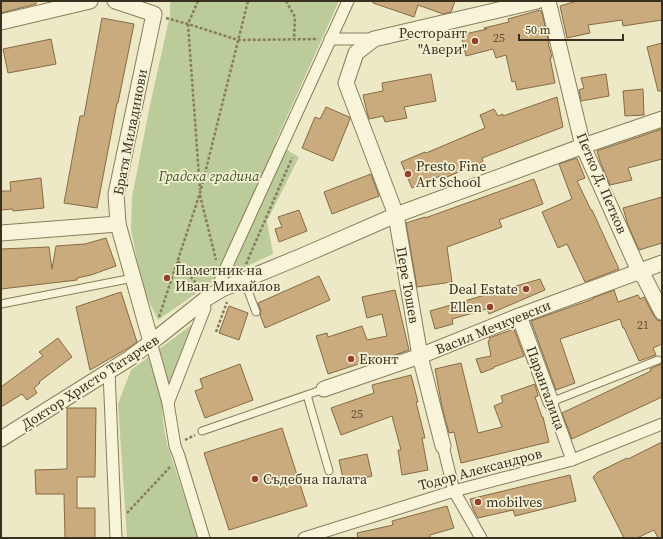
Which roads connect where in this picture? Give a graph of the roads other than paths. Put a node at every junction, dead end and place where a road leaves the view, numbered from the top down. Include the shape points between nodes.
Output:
1 (90, 1) edge
2 (115, 1) edge
3 (348, 1) edge
4 (537, 1) edge
5 (548, 1) edge
6 (1, 22) edge
7 (330, 39) junction
8 (374, 39) junction
9 (662, 119) edge
10 (583, 146) junction
11 (396, 215) junction
12 (118, 224) junction
13 (1, 232) edge
14 (662, 263) edge
15 (639, 271) junction
16 (133, 278) junction
17 (232, 283) junction
18 (1, 304) edge
19 (205, 308) dead end
20 (256, 312) dead end
21 (662, 312) edge
22 (519, 316) junction
23 (151, 342) junction
24 (420, 356) junction
25 (658, 360) dead end
26 (109, 372) junction
27 (324, 389) joint
28 (307, 395) junction
29 (551, 402) junction
30 (168, 403) junction
31 (662, 424) edge
32 (202, 431) road end
33 (1, 439) edge
34 (443, 446) joint
35 (572, 460) junction
36 (329, 471) dead end
37 (454, 491) junction
38 (116, 538) edge
39 (204, 538) edge
40 (304, 538) edge
41 (481, 538) edge

1 - 6 street
2 - 12 street, Братя Миладинови via 154,14 116,194
3 - 7 street
4 - 8 street
5 - 10 street, Петко Д. Петков
7 - 8 street
7 - 17 street
8 - 11 street, Пере Тошев via 356,52 346,83
9 - 10 street, Доктор Христо Татарчев
10 - 11 street, Доктор Христо Татарчев
10 - 15 street, Петко Д. Петков
11 - 17 street, Доктор Христо Татарчев
11 - 24 street, Пере Тошев
12 - 13 street
12 - 16 street, Братя Миладинови
14 - 15 street, Васил Мечкуевски
15 - 21 street, Петко Д. Петков
15 - 22 street, Васил Мечкуевски
16 - 18 lane
16 - 23 street, Братя Миладинови
17 - 20 lane
17 - 23 street, Доктор Христо Татарчев via 207,298
19 - 30 street
22 - 24 street, Васил Мечкуевски
22 - 29 street, Парангалица
23 - 26 street, Доктор Христо Татарчев
23 - 30 street
24 - 27 street, Васил Мечкуевски
24 - 34 street, Пере Тошев
25 - 29 lane
26 - 33 street, Доктор Христо Татарчев
26 - 38 street
27 - 28 lane
28 - 32 lane
28 - 36 lane
29 - 35 street, Парангалица
30 - 39 street via 175,446
31 - 35 street, Тодор Александров
34 - 37 street, Пере Тошев
35 - 37 street, Тодор Александров
37 - 40 street, Тодор Александров
37 - 41 street, Пере Тошев

